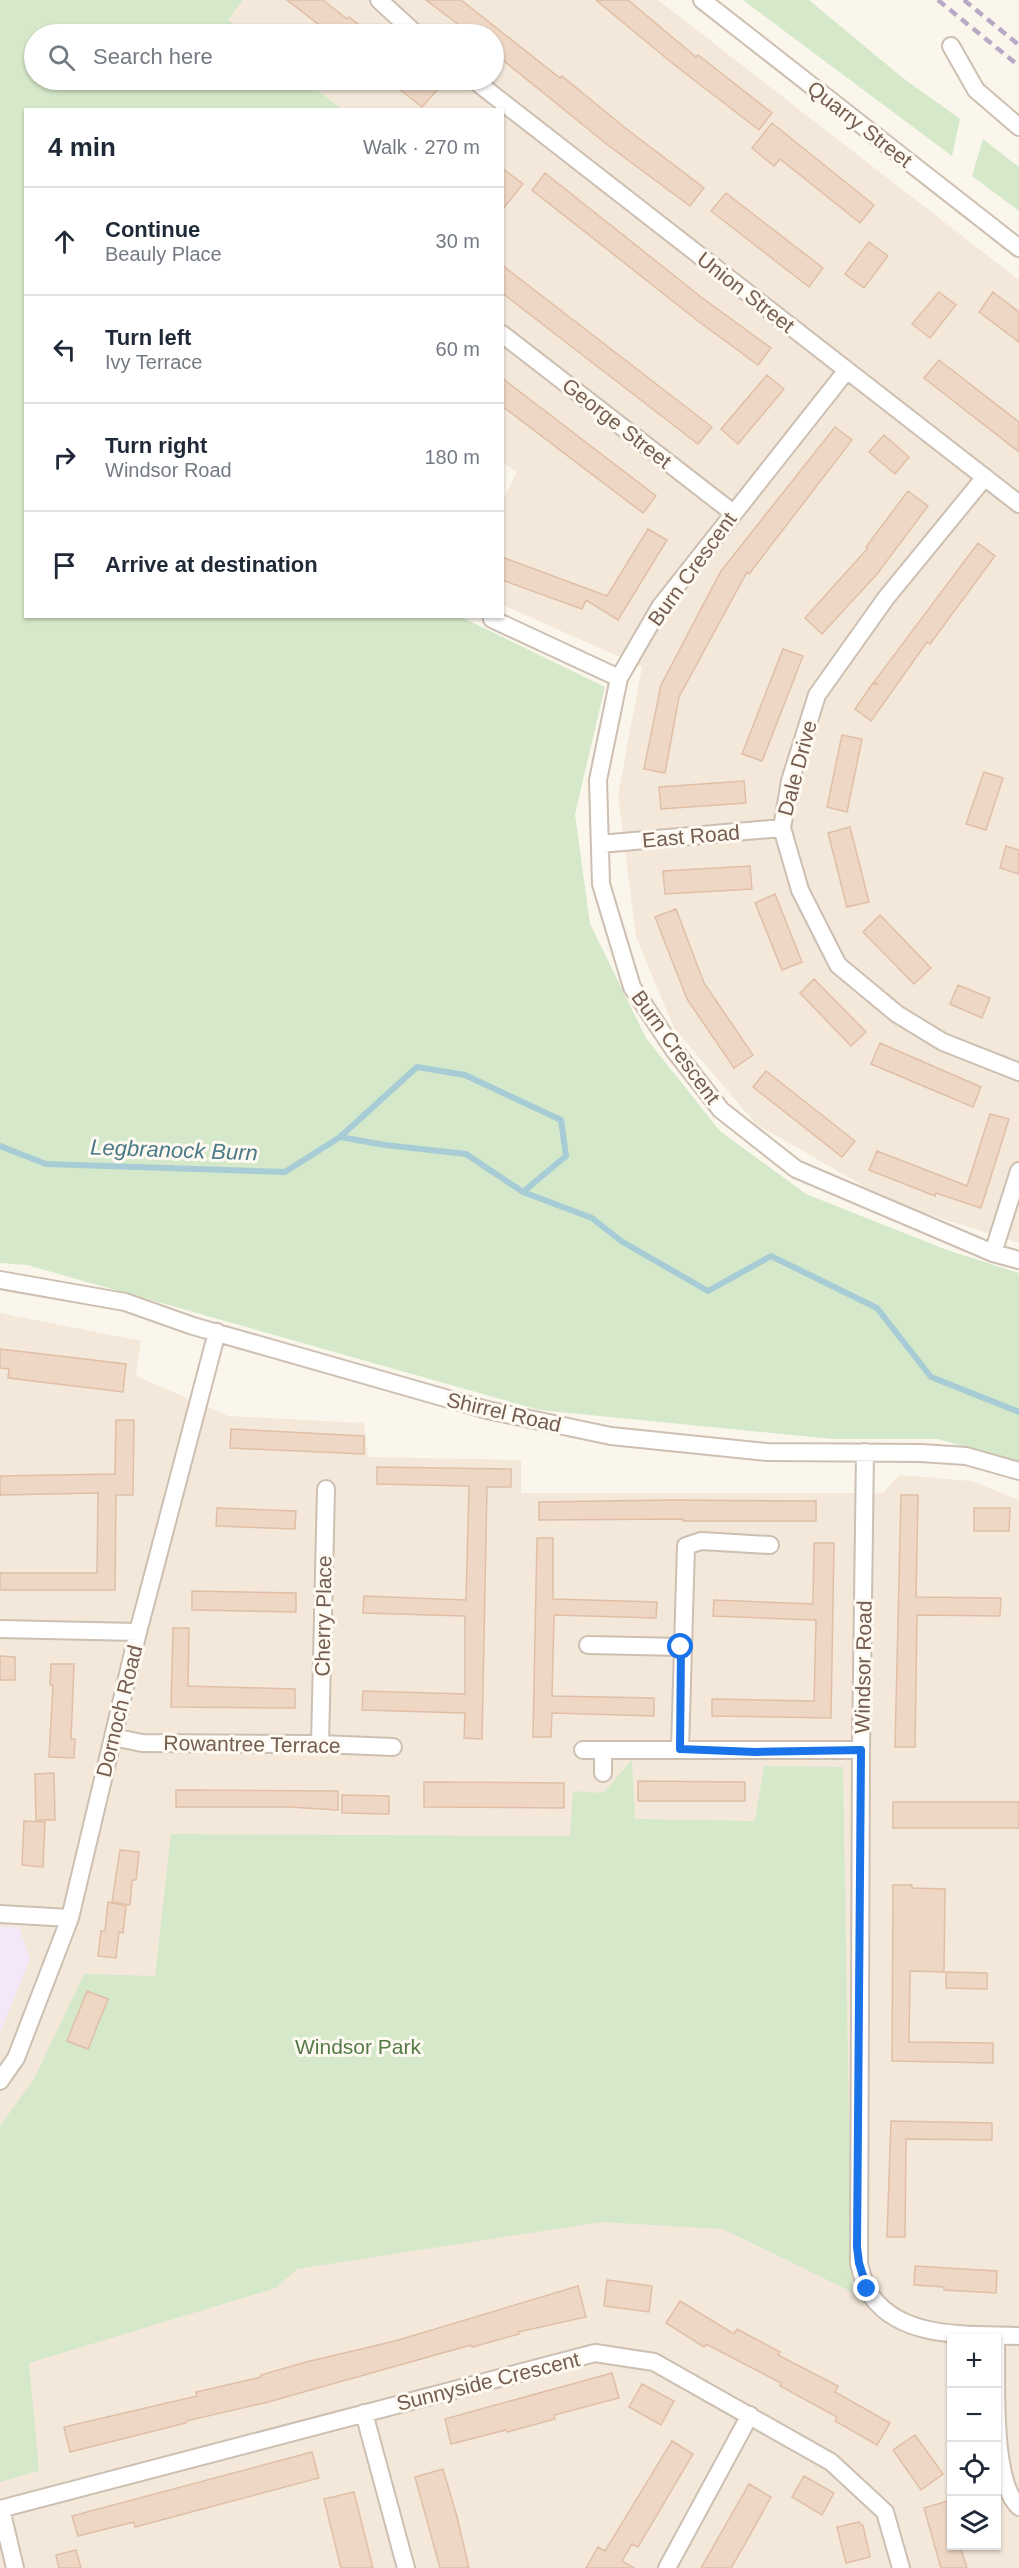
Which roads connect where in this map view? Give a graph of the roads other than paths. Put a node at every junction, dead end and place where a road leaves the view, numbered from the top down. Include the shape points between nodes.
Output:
1 (379, 0) edge
2 (702, 0) edge
3 (405, 24) edge
4 (951, 46) dead end
5 (484, 90) edge
6 (503, 108) edge
7 (505, 110) edge
8 (1019, 127) edge
9 (1019, 248) edge
10 (504, 336) edge
11 (847, 370) junction
12 (985, 477) junction
13 (1019, 504) edge
14 (732, 512) junction
15 (492, 619) dead end
16 (619, 678) junction
17 (782, 828) junction
18 (600, 844) junction
19 (1019, 1072) edge
20 (1019, 1172) edge
21 (993, 1252) junction
22 (1019, 1260) edge
23 (0, 1280) edge
24 (217, 1332) junction
25 (865, 1452) junction
26 (1019, 1471) edge
27 (326, 1489) dead end
28 (770, 1545) dead end
29 (0, 1629) edge
30 (138, 1632) junction
31 (588, 1645) dead end
32 (681, 1647) junction
33 (112, 1737) junction
34 (320, 1744) junction
35 (393, 1747) dead end
36 (680, 1749) junction
37 (583, 1750) dead end
38 (603, 1750) junction
39 (861, 1750) junction
40 (603, 1773) dead end
41 (0, 1914) edge
42 (70, 1918) junction
43 (0, 2081) edge
44 (955, 2334) edge
45 (1019, 2336) edge
46 (1001, 2338) edge
47 (997, 2388) edge
48 (363, 2413) junction
49 (750, 2415) junction
50 (1019, 2507) edge
51 (1, 2509) edge
52 (15, 2568) edge
53 (406, 2568) edge
54 (667, 2568) edge
55 (901, 2568) edge

1 - 3 street
2 - 9 street, Quarry Street
4 - 8 street via 976,90
5 - 6 street, Union Street
7 - 11 street, Union Street
10 - 14 street, George Street
11 - 12 street, Union Street
11 - 14 street, Burn Crescent
12 - 13 street, Union Street
12 - 17 street, Dale Drive via 886,598 817,695 790,781
14 - 16 street, Burn Crescent via 660,607
15 - 16 street
16 - 18 street, Burn Crescent via 598,780
17 - 18 street, East Road
17 - 19 street, Dale Drive via 800,890 838,965 897,1014 943,1042
18 - 21 street, Burn Crescent via 601,884 632,987 721,1110 796,1169
20 - 21 street
21 - 22 street, Burn Crescent
23 - 24 street, Shirrel Road via 125,1302
24 - 25 street, Shirrel Road via 487,1410 611,1436 767,1452
24 - 30 street, Dornoch Road
25 - 26 street, Shirrel Road via 966,1456
25 - 39 street, Windsor Road
27 - 34 street, Cherry Place
28 - 32 street via 700,1540 686,1546
29 - 30 street
30 - 33 street, Dornoch Road
31 - 32 street
32 - 36 street
33 - 34 street, Rowantree Terrace via 142,1743
33 - 42 street, Dornoch Road
34 - 35 street, Rowantree Terrace
36 - 38 street
36 - 39 street
37 - 38 street
38 - 40 street
39 - 44 street, Windsor Road via 859,2263 867,2289 897,2319 923,2330
41 - 42 street
42 - 43 street, Dornoch Road via 16,2058
45 - 46 street, Windsor Road
47 - 50 street via 999,2449 1005,2484
48 - 49 street, Sunnyside Crescent via 595,2353 654,2362
48 - 51 street, Sunnyside Crescent
48 - 53 street
49 - 54 street
49 - 55 street, Sunnyside Crescent via 831,2462 885,2512
51 - 52 street

